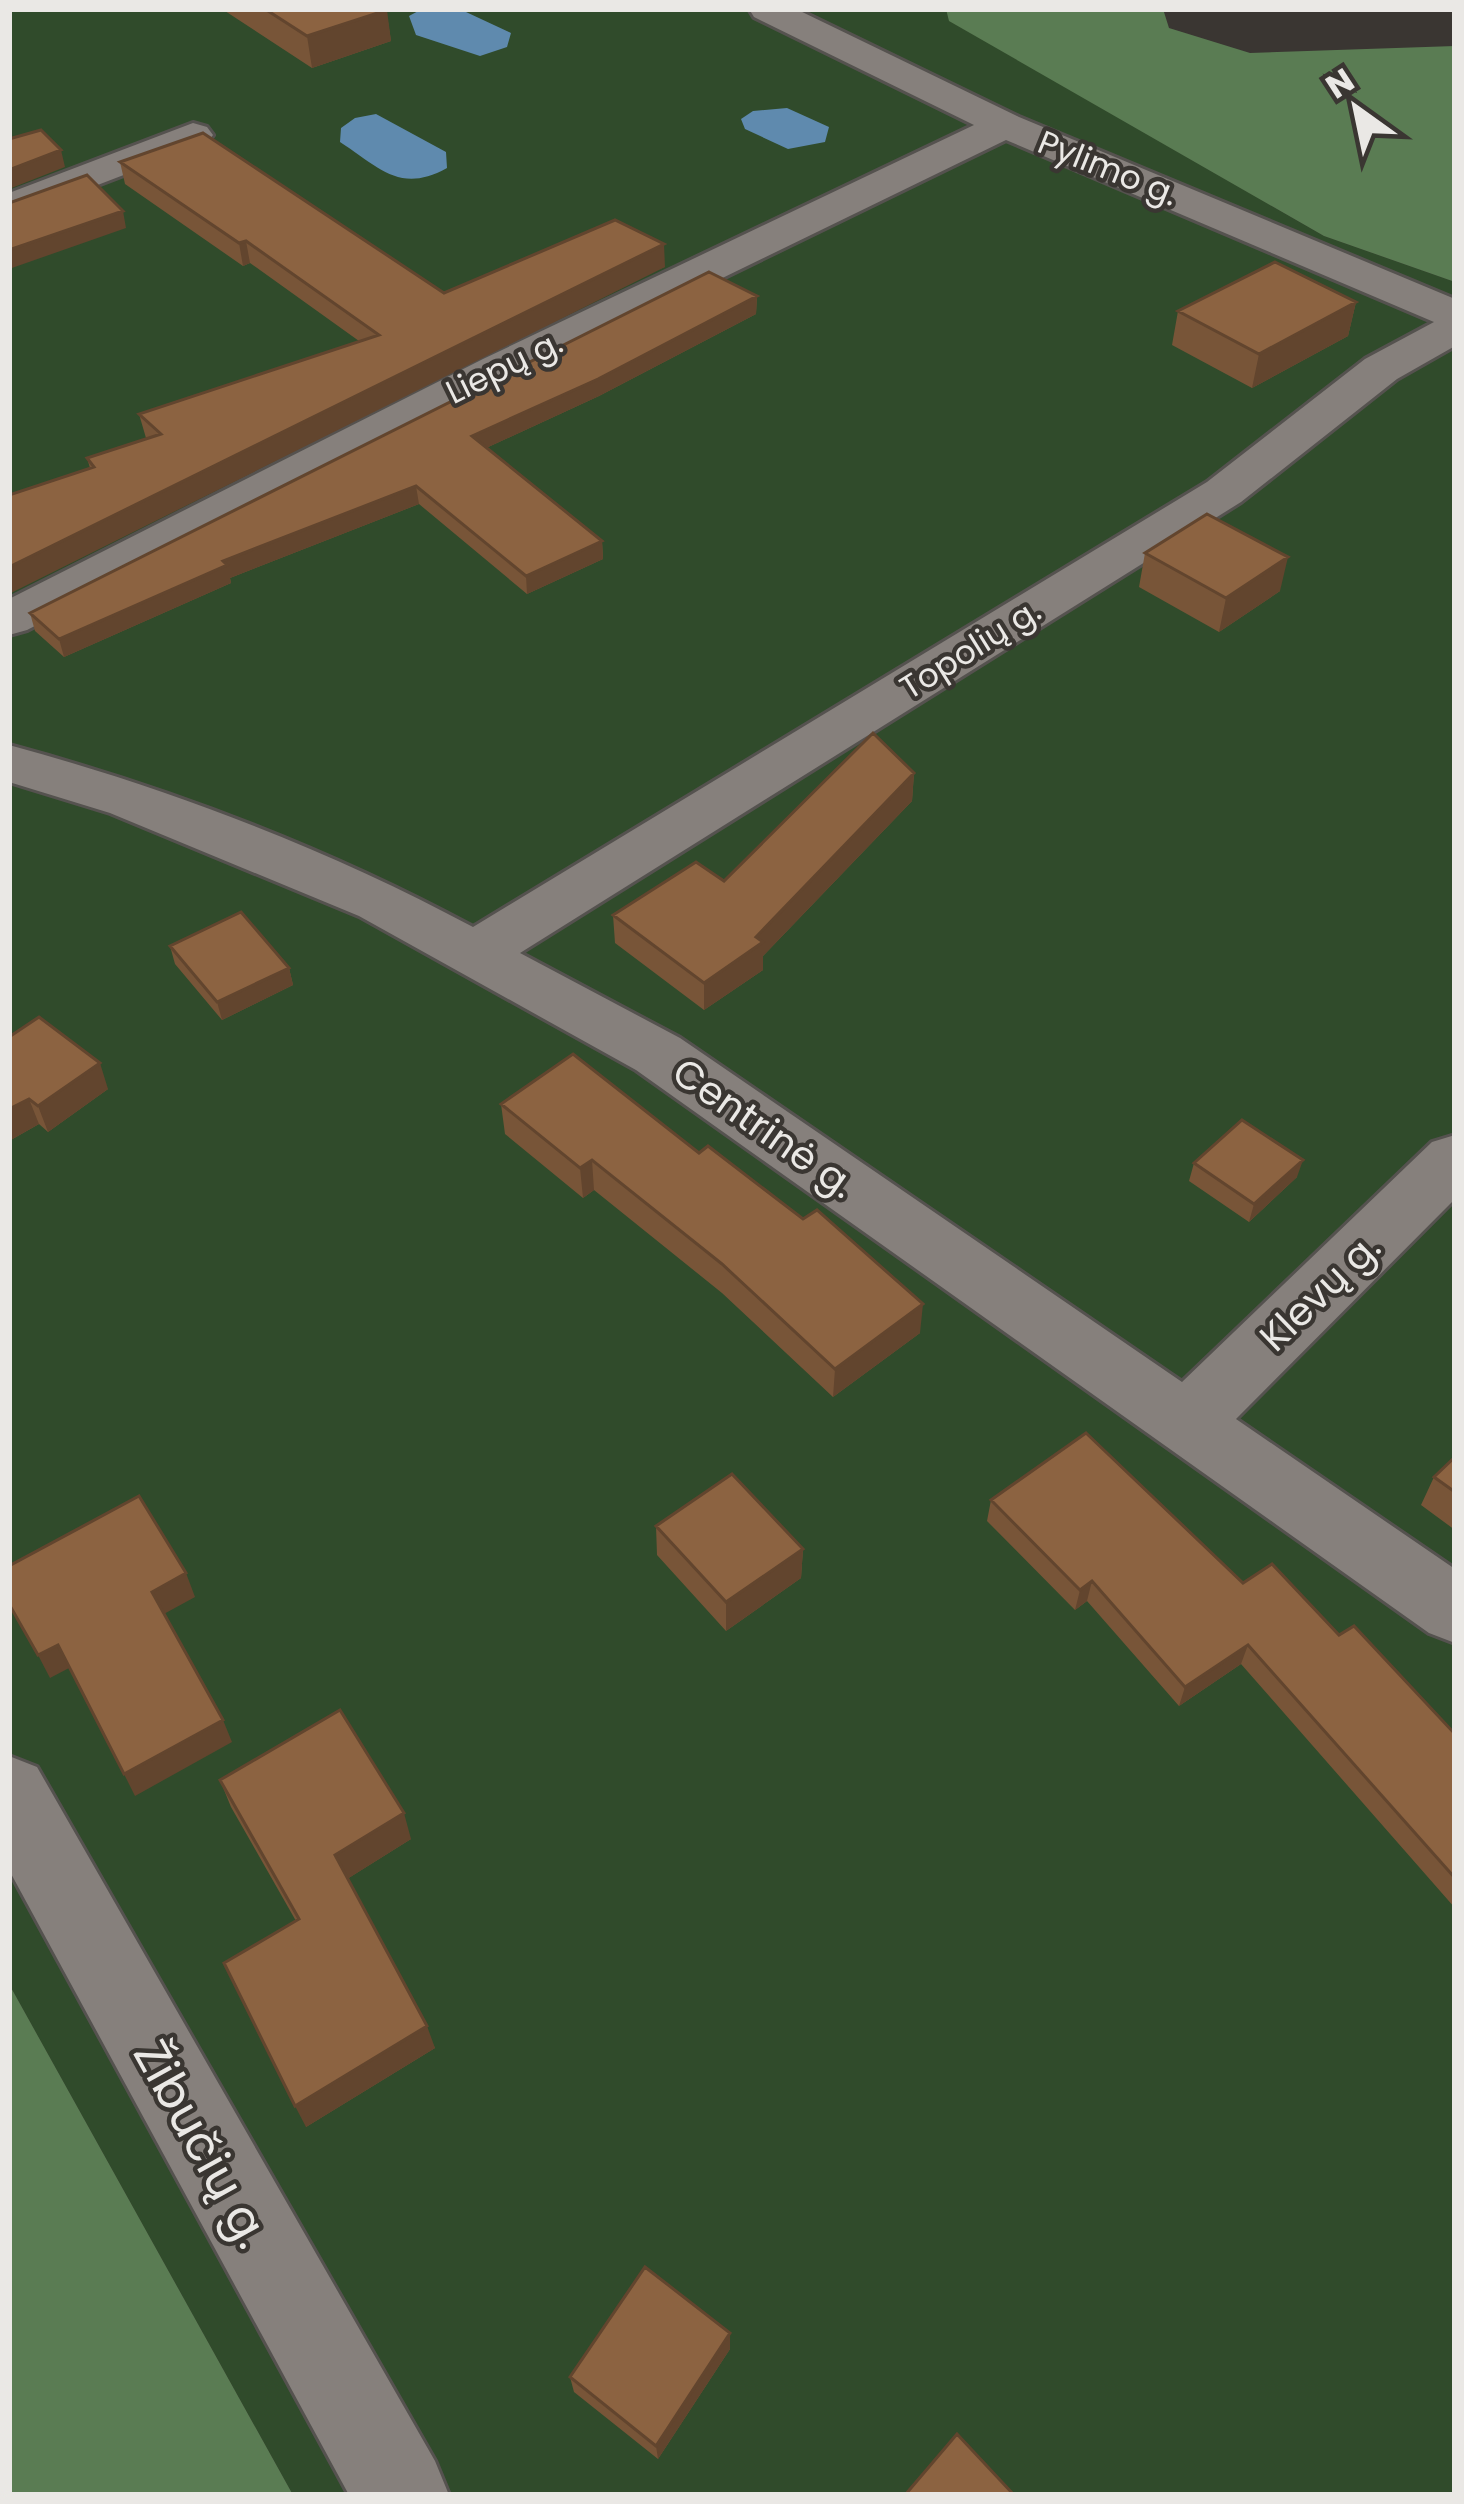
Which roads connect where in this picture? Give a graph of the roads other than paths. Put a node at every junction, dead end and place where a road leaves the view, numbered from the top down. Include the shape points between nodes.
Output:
1 (767, 9) edge
2 (1004, 125) junction
3 (193, 135) edge
4 (9, 207) edge
5 (1455, 315) edge
6 (1455, 328) edge
7 (9, 619) edge
8 (9, 763) edge
9 (474, 954) junction
10 (1455, 1160) edge
11 (1184, 1425) junction
12 (1455, 1610) edge
13 (9, 1793) edge
14 (399, 2494) edge

1 - 2 street, Pylimo g.
2 - 5 street, Pylimo g.
2 - 7 street, Liepų g. via 499,368
3 - 4 street
6 - 9 street, Topolių g. via 1381,369 1224,492
8 - 9 street, Centrinė g. via 130,800 379,902
9 - 11 street, Centrinė g. via 658,1054
10 - 11 street, Klevų g.
11 - 12 street, Centrinė g.
13 - 14 street, Žibučių g.

